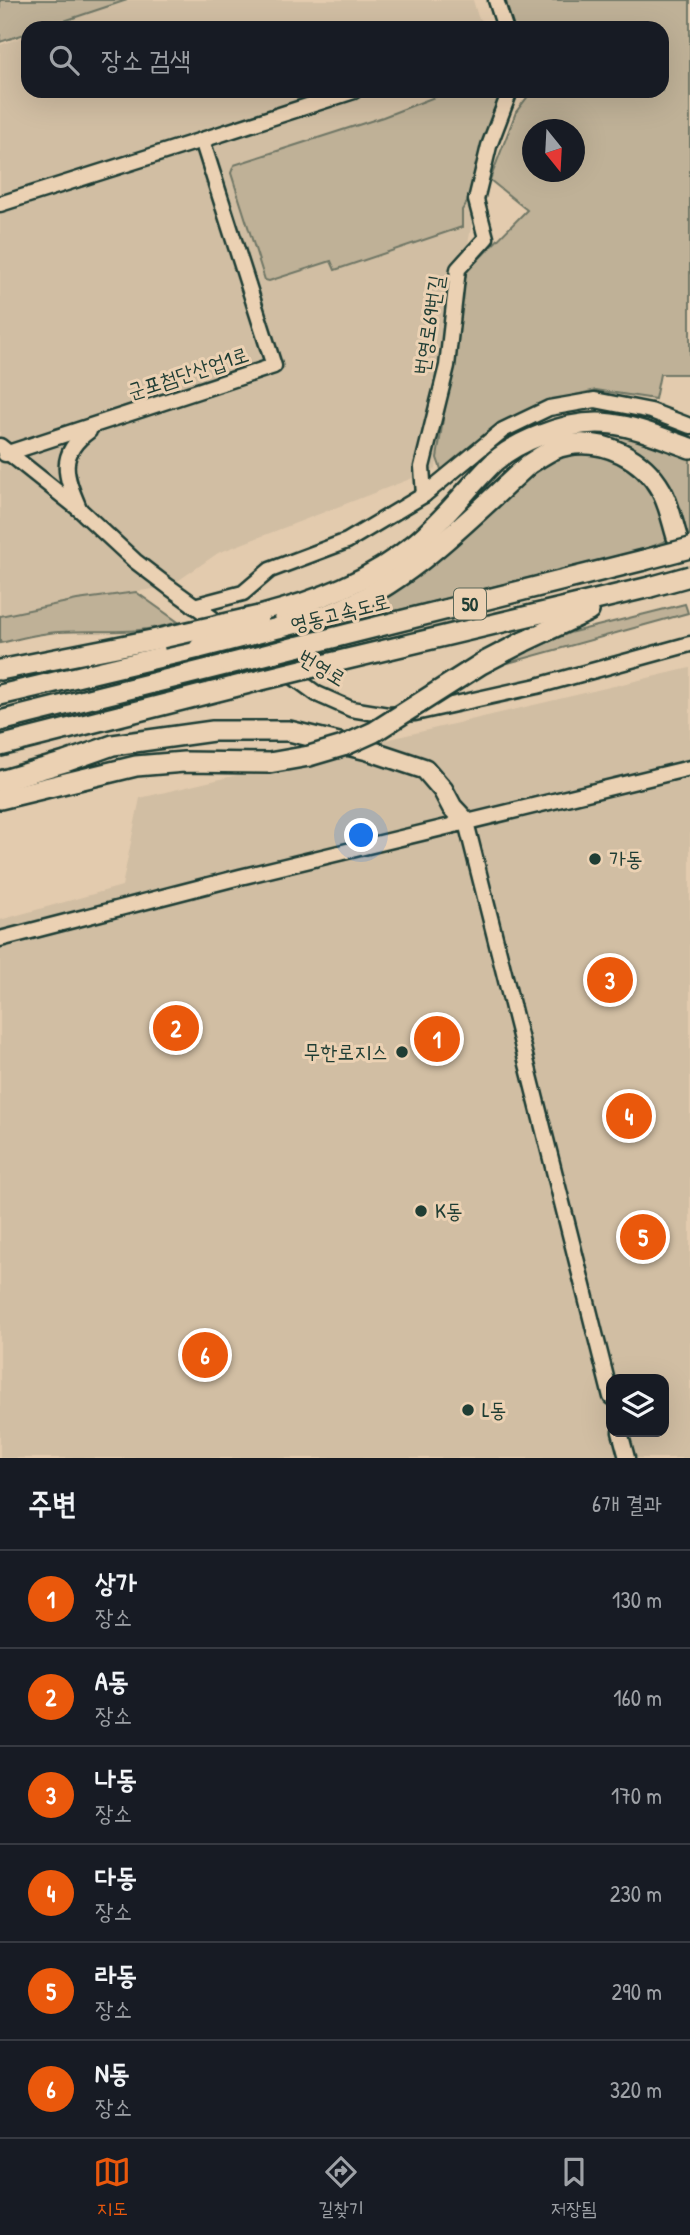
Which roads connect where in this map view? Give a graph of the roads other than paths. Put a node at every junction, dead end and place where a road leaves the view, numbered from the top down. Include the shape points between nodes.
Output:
1 (496, 0) edge
2 (503, 21) edge
3 (333, 98) edge
4 (507, 98) edge
5 (202, 140) junction
6 (0, 204) edge
7 (99, 425) junction
8 (690, 426) edge
9 (690, 448) edge
10 (3, 451) edge
11 (424, 495) junction
12 (79, 509) junction
13 (683, 542) edge
14 (690, 576) edge
15 (640, 590) junction
16 (194, 606) junction
17 (690, 644) edge
18 (0, 670) edge
19 (0, 695) edge
20 (0, 722) edge
21 (0, 746) edge
22 (690, 768) edge
23 (0, 781) edge
24 (0, 799) edge
25 (466, 822) junction
26 (0, 939) edge
27 (606, 1377) edge
28 (621, 1437) edge
29 (626, 1458) edge

1 - 2 street
3 - 5 street
4 - 11 street, 번영로69번길 via 489,146 476,201 486,238 458,269 447,366 422,467
5 - 6 street
5 - 7 street, 군포첨단산업1로 via 274,366
7 - 10 street, 군포첨단산업1로
7 - 12 street via 76,442 66,459 68,482
8 - 11 street via 651,411 595,400 549,408 503,430
9 - 18 highway, bridge via 605,421 555,429 495,461 442,520 393,561 325,596 162,638
10 - 12 street, 번영로
11 - 16 street via 347,541 270,570 243,593
12 - 16 street, 번영로 via 135,561
13 - 19 highway, bridge via 662,491 631,457 604,447 567,445 530,464 408,572 336,611
13 - 20 highway, 영동고속도로 / 50, bridge via 644,560
14 - 15 highway, 50, bridge
15 - 21 highway, 50, bridge
15 - 24 highway, bridge via 481,664 374,732 343,746 269,763 136,766
16 - 17 street, 번영로 via 317,694 351,709 388,715 537,686
22 - 25 street
23 - 25 highway via 113,745 214,731 289,732 425,769
25 - 26 street
25 - 27 street
28 - 29 street

